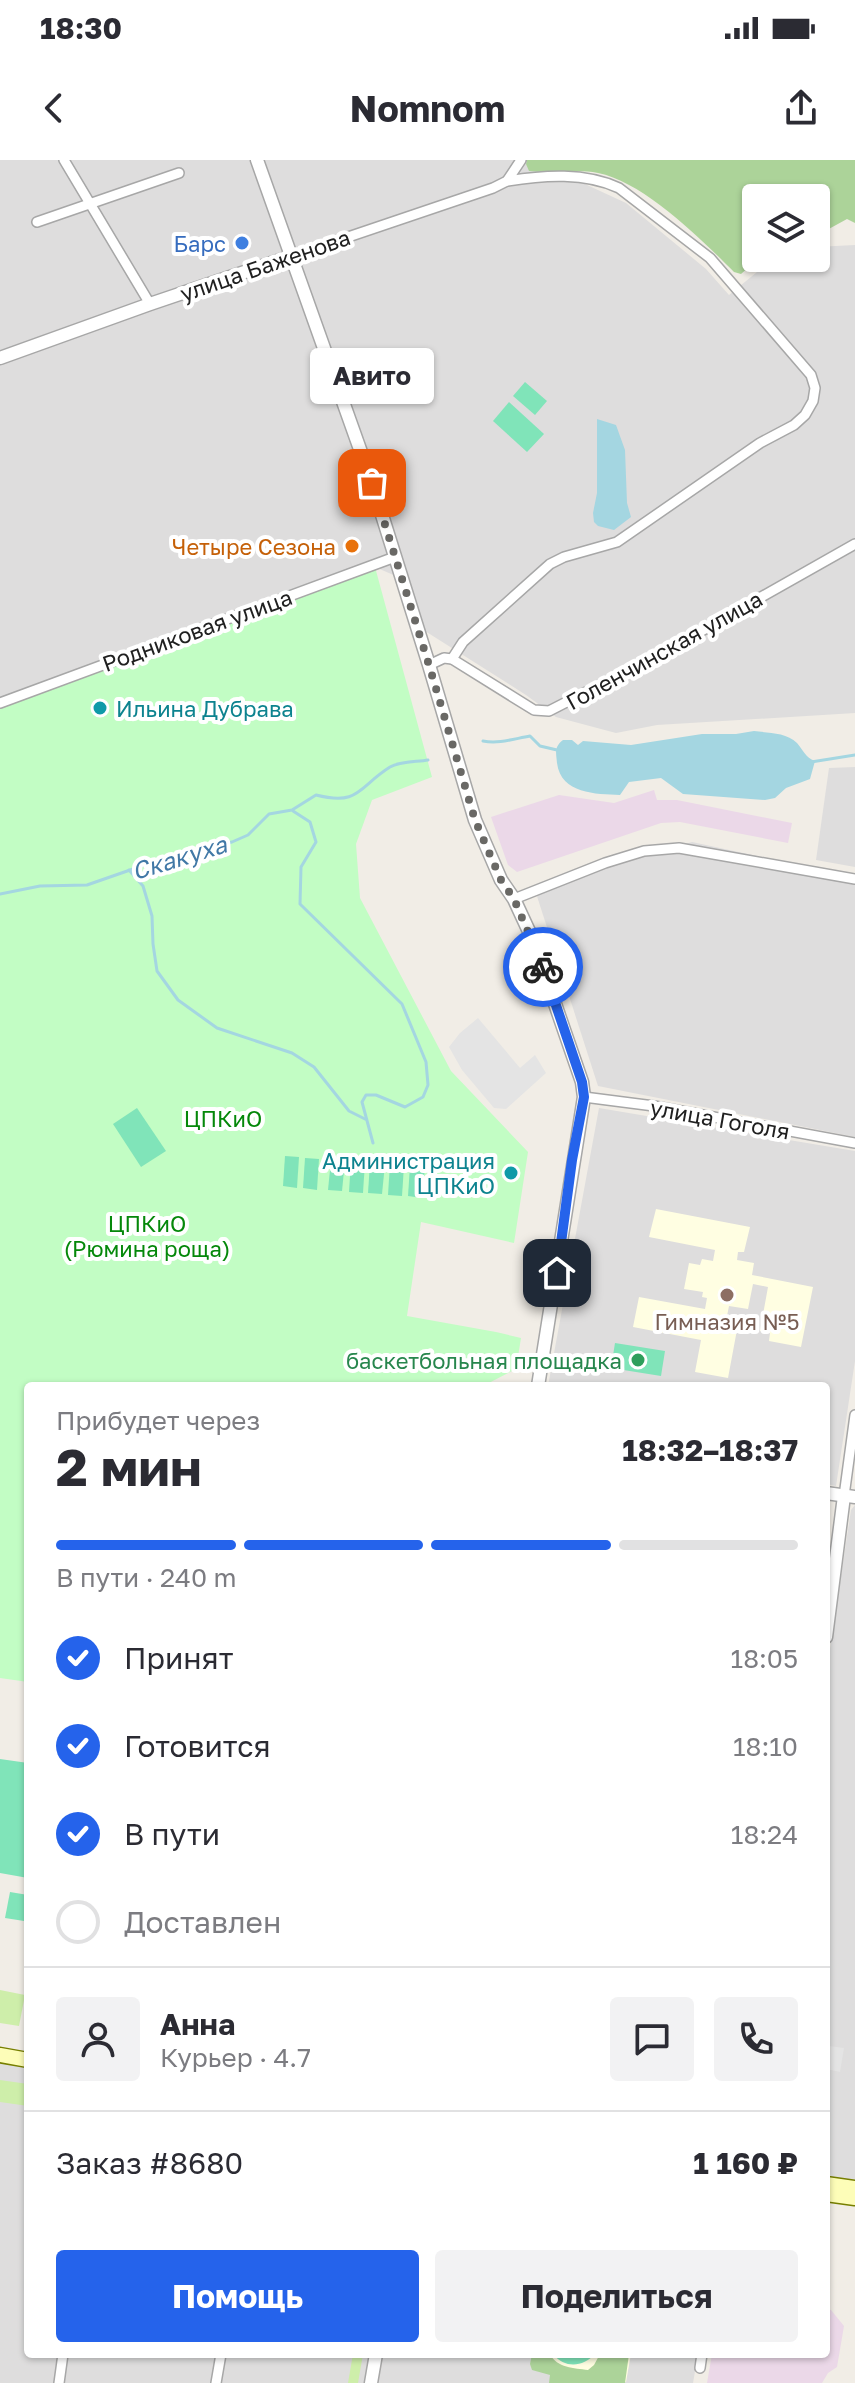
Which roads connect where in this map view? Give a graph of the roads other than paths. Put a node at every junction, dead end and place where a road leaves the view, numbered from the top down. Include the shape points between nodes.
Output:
1 (64, 160) edge
2 (257, 160) edge
3 (521, 160) edge
4 (179, 173) dead end
5 (507, 181) junction
6 (90, 204) junction
7 (37, 222) dead end
8 (292, 256) junction
9 (150, 304) junction
10 (0, 358) edge
11 (855, 544) edge
12 (395, 557) junction
13 (452, 659) junction
14 (429, 665) junction
15 (0, 703) edge
16 (855, 879) edge
17 (514, 899) junction
18 (584, 1097) junction
19 (855, 1143) edge
20 (539, 1382) edge
21 (855, 1415) edge
22 (830, 1494) edge
23 (850, 1496) edge
24 (830, 1614) edge
25 (0, 2046) edge
26 (24, 2050) edge
27 (0, 2055) edge
28 (24, 2059) edge
29 (830, 2185) edge
30 (855, 2188) edge
31 (830, 2195) edge
32 (855, 2198) edge
33 (62, 2358) edge
34 (220, 2358) edge
35 (375, 2358) edge
36 (701, 2358) edge
37 (700, 2368) dead end
38 (59, 2383) edge
39 (216, 2383) edge
40 (371, 2383) edge

1 - 6 street
2 - 8 street
3 - 5 street
4 - 6 street
5 - 8 street, улица Баженова
5 - 13 street, улица Баженова via 584,177 619,188 710,258 811,375 815,388 813,401 794,425 617,542 550,564 463,642
6 - 7 street
6 - 9 street
8 - 9 street, улица Баженова
8 - 12 street
9 - 10 street, улица Баженова
11 - 13 street, Голенчинская улица via 549,711 534,710
12 - 14 street
12 - 15 street, Родниковая улица
13 - 14 street
14 - 17 street via 475,820
16 - 17 street via 679,848 644,851 605,863
17 - 18 street via 549,982
18 - 19 street, улица Гоголя
18 - 20 street
21 - 23 street
22 - 23 street
23 - 24 street
25 - 26 main road
27 - 28 main road
29 - 30 main road
31 - 32 main road
33 - 38 street
34 - 39 street
35 - 40 street
36 - 37 street

